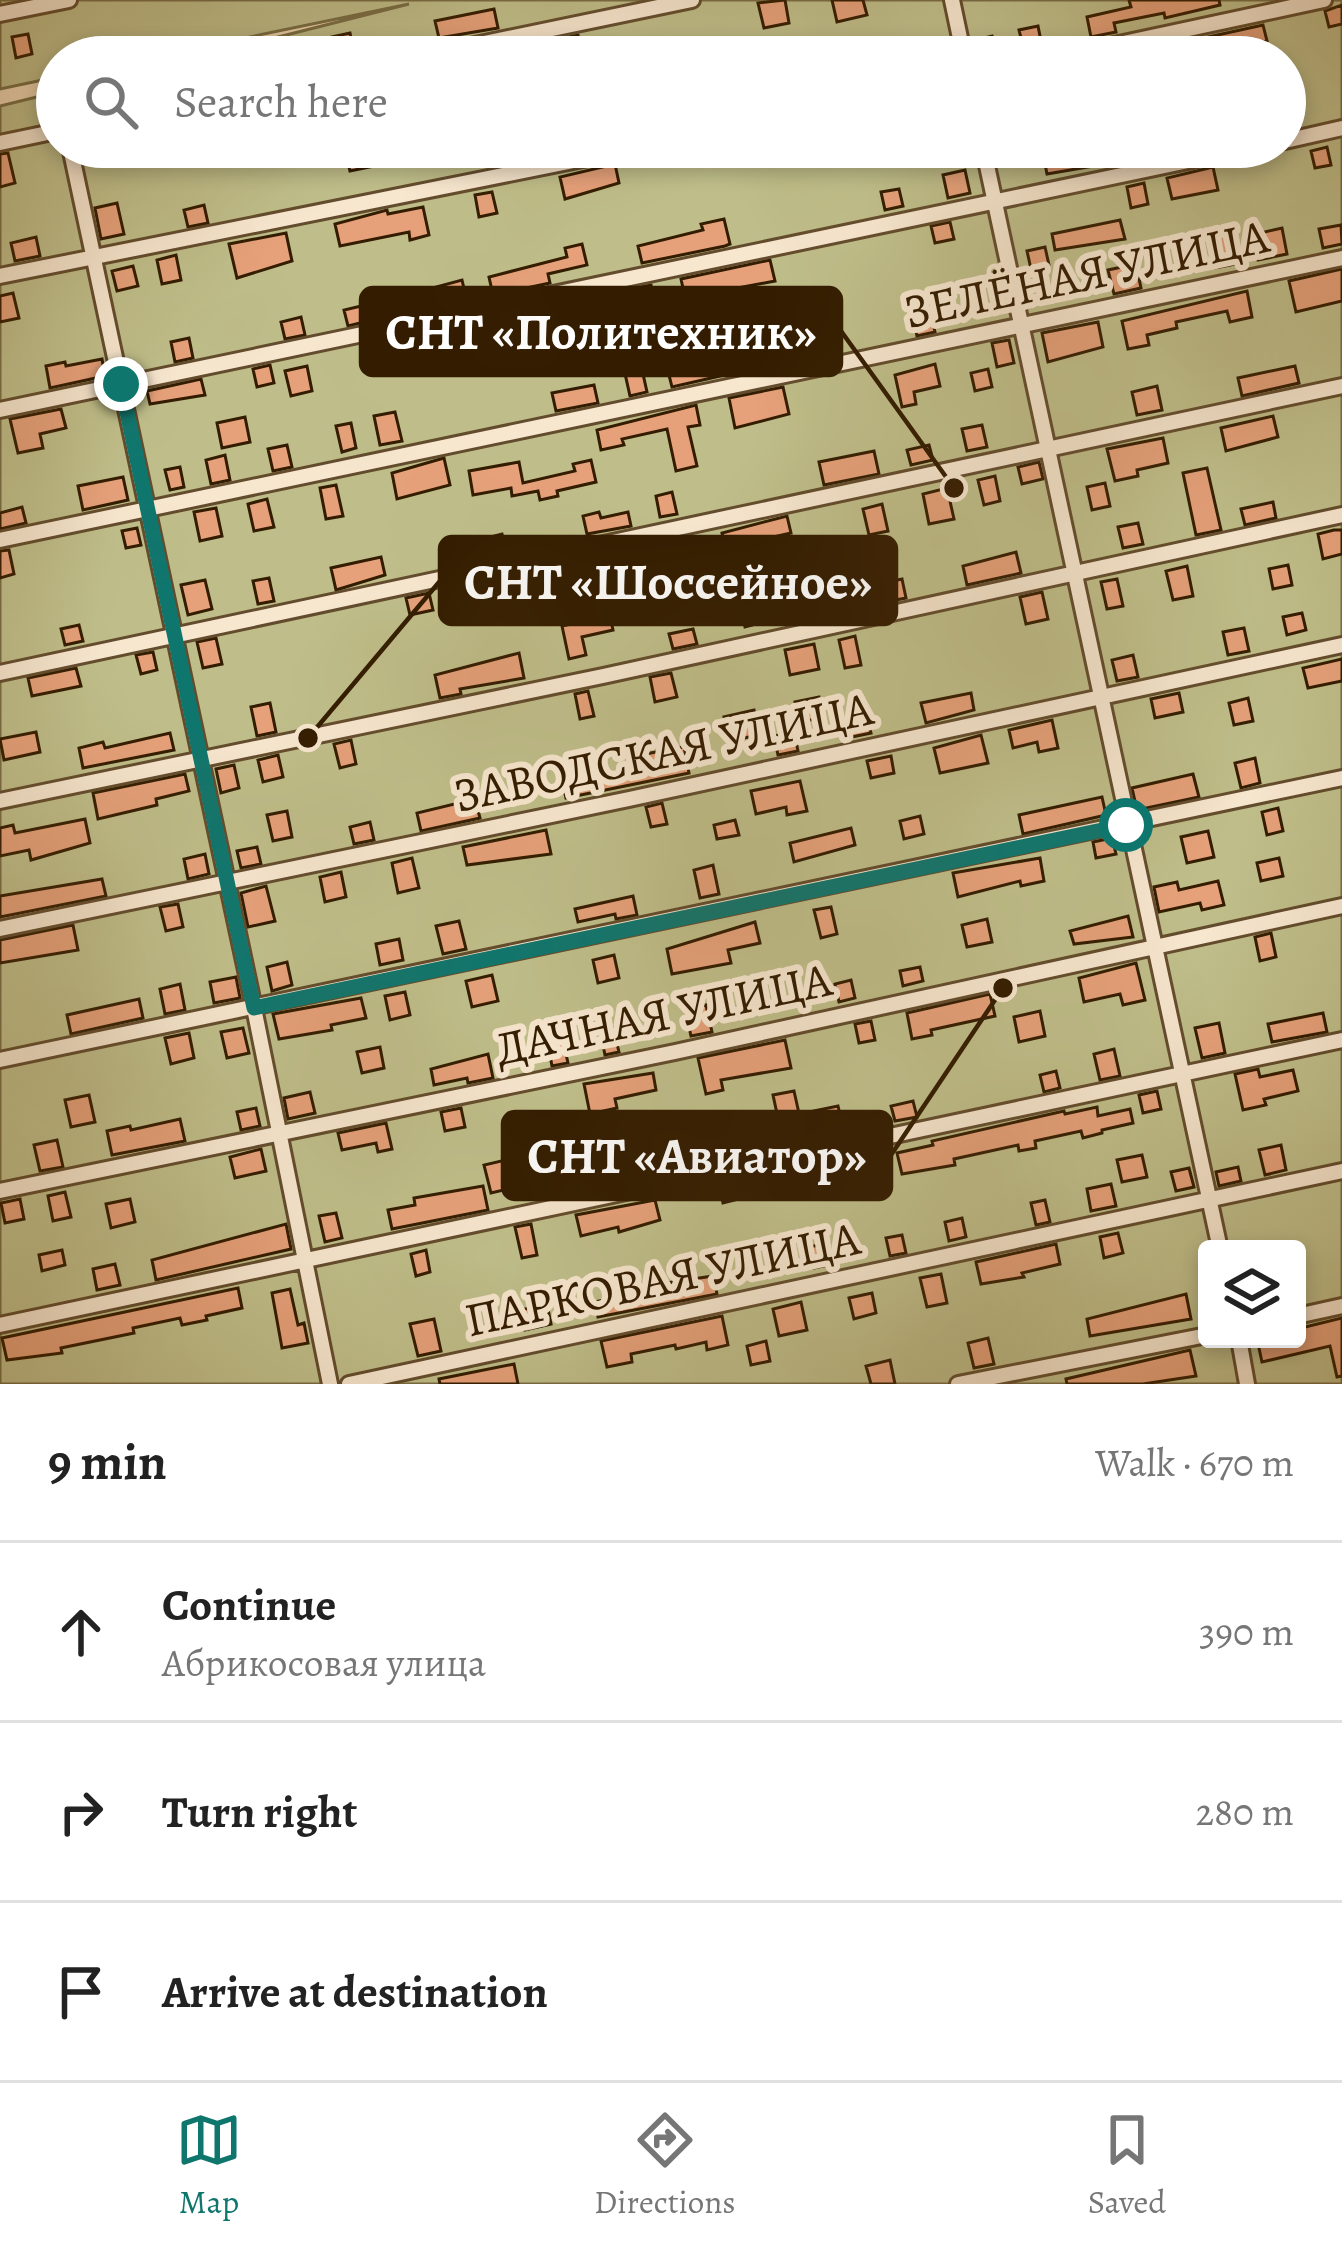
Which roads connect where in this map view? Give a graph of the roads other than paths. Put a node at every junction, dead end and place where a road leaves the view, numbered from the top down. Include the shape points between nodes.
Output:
1 (69, 0) edge
2 (692, 0) edge
3 (952, 0) edge
4 (1324, 0) edge
5 (41, 3) edge
6 (0, 14) edge
7 (518, 36) edge
8 (960, 36) edge
9 (1156, 36) edge
10 (1342, 128) edge
11 (36, 135) edge
12 (1306, 136) edge
13 (0, 143) edge
14 (74, 168) edge
15 (537, 168) edge
16 (988, 168) edge
17 (1158, 168) edge
18 (995, 203) junction
19 (93, 256) junction
20 (1342, 258) edge
21 (0, 276) edge
22 (1023, 327) junction
23 (121, 384) junction
24 (1342, 386) edge
25 (0, 410) edge
26 (1048, 450) junction
27 (148, 510) junction
28 (1342, 515) edge
29 (0, 540) edge
30 (1072, 574) junction
31 (174, 637) junction
32 (1342, 645) edge
33 (0, 673) edge
34 (1098, 697) junction
35 (201, 759) junction
36 (1342, 778) edge
37 (0, 801) edge
38 (1126, 825) junction
39 (226, 882) junction
40 (1342, 906) edge
41 (0, 929) edge
42 (1156, 945) junction
43 (254, 1008) junction
44 (1342, 1040) edge
45 (0, 1060) edge
46 (1184, 1074) junction
47 (279, 1132) junction
48 (1342, 1171) edge
49 (0, 1191) edge
50 (1209, 1200) junction
51 (1218, 1240) edge
52 (305, 1263) junction
53 (1342, 1306) edge
54 (1306, 1314) edge
55 (0, 1325) edge
56 (1198, 1337) edge
57 (1240, 1348) edge
58 (330, 1384) edge
59 (349, 1384) edge
60 (958, 1384) edge
61 (1246, 1384) edge

1 - 5 street
2 - 7 street
3 - 8 street
4 - 9 street
5 - 6 street
10 - 12 street
11 - 13 street
14 - 19 street
15 - 19 street
16 - 18 street
17 - 18 street
18 - 22 street
18 - 23 street
19 - 21 street
19 - 23 street
20 - 22 street, ЗЕЛЁНАЯ УЛИЦА
22 - 26 street
22 - 27 street, ЗЕЛЁНАЯ УЛИЦА
23 - 25 street
23 - 27 street
24 - 26 street
26 - 30 street
26 - 31 street
27 - 29 street, ЗЕЛЁНАЯ УЛИЦА
27 - 31 street
28 - 30 street
30 - 34 street
30 - 35 street
31 - 33 street
31 - 35 street
32 - 34 street, ЗАВОДСКАЯ УЛИЦА
34 - 38 street
34 - 39 street, ЗАВОДСКАЯ УЛИЦА
35 - 37 street
35 - 39 street
36 - 38 street
38 - 42 street
38 - 43 street
39 - 41 street, ЗАВОДСКАЯ УЛИЦА
39 - 43 street
40 - 42 street, ДАЧНАЯ УЛИЦА
42 - 46 street
42 - 47 street, ДАЧНАЯ УЛИЦА
43 - 45 street
43 - 47 street
44 - 46 street
46 - 50 street
46 - 52 street
47 - 49 street, ДАЧНАЯ УЛИЦА
47 - 52 street
48 - 50 street, ПАРКОВАЯ УЛИЦА
50 - 51 street
50 - 59 street, ПАРКОВАЯ УЛИЦА
52 - 55 street
52 - 58 street
53 - 54 street
56 - 60 street
57 - 61 street

